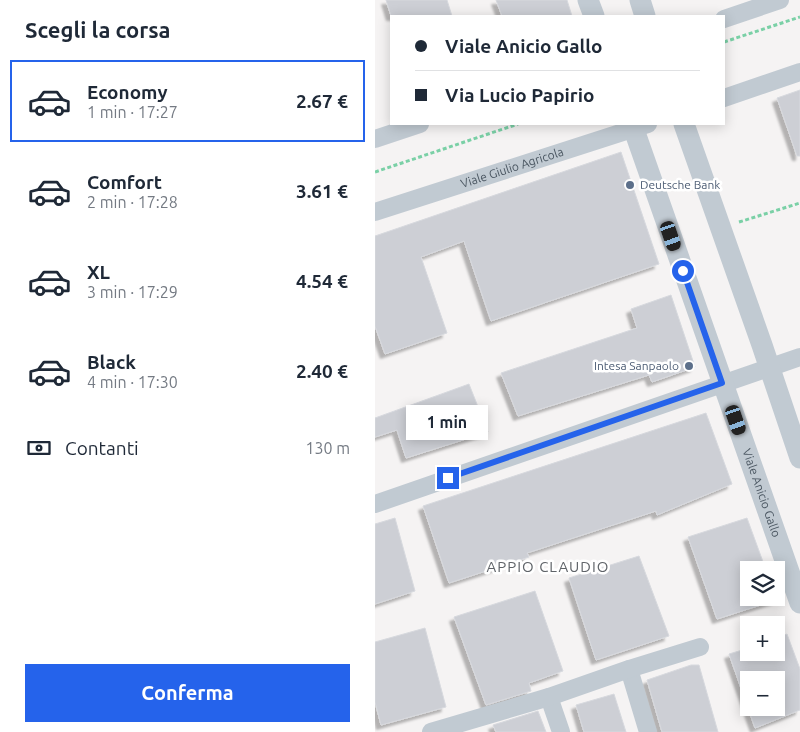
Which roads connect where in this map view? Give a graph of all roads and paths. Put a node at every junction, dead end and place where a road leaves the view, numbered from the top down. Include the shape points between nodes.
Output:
1 (589, 0) edge
2 (640, 0) edge
3 (780, 0) edge
4 (594, 15) edge
5 (645, 15) edge
6 (800, 17) edge
7 (725, 19) edge
8 (725, 42) edge
9 (800, 72) edge
10 (725, 98) edge
11 (417, 125) edge
12 (515, 125) edge
13 (638, 125) edge
14 (684, 125) edge
15 (375, 139) edge
16 (375, 172) edge
17 (800, 203) edge
18 (375, 212) edge
19 (739, 222) dead end
20 (800, 357) edge
21 (769, 367) junction
22 (722, 383) junction
23 (800, 458) edge
24 (375, 504) edge
25 (800, 603) edge
26 (700, 647) dead end
27 (629, 669) junction
28 (549, 697) junction
29 (431, 732) edge
30 (561, 732) edge
31 (649, 732) edge

1 - 4 street
2 - 5 street
3 - 7 street
6 - 8 path
9 - 10 street
11 - 15 street
12 - 16 path
13 - 18 street, Viale Giulio Agricola
13 - 22 street, Viale Anicio Gallo
14 - 21 street
17 - 19 path
20 - 21 street
21 - 22 street
21 - 23 street
22 - 24 street
22 - 25 street, Viale Anicio Gallo
26 - 27 street
27 - 28 street
27 - 31 street
28 - 29 street
28 - 30 street

